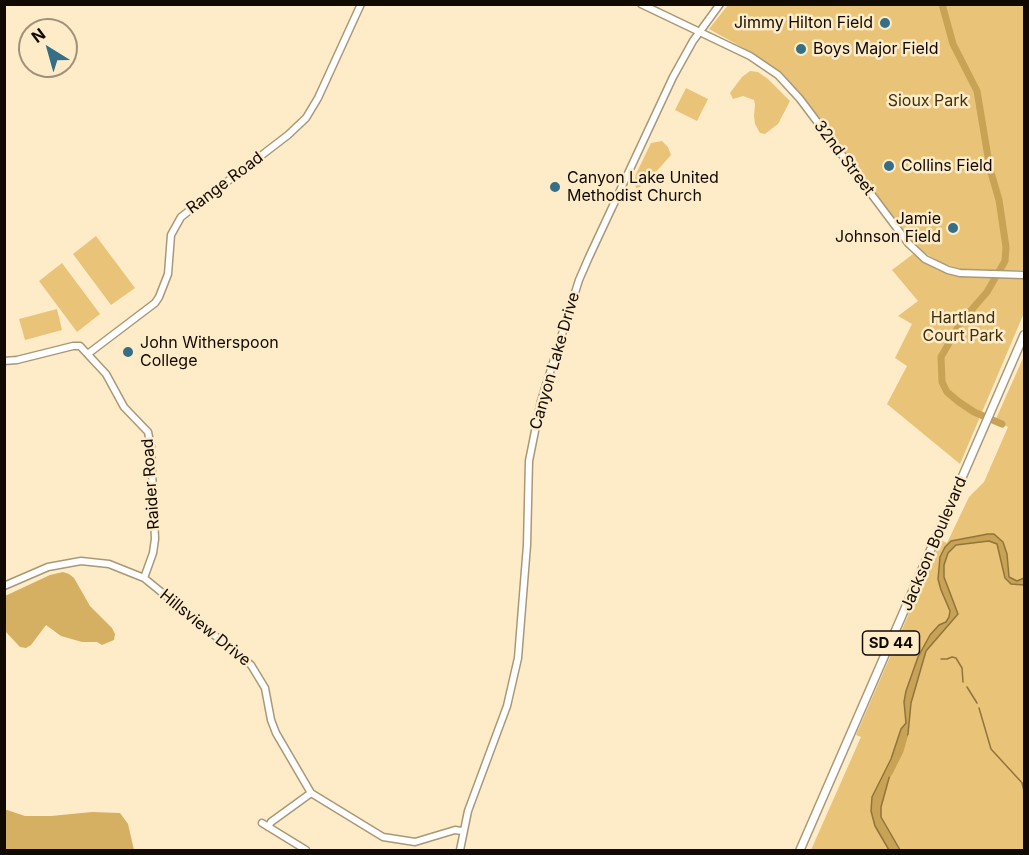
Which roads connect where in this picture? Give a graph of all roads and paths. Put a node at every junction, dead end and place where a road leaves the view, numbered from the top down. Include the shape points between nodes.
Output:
1 (361, 4) edge
2 (641, 4) edge
3 (720, 4) edge
4 (700, 31) junction
5 (1024, 275) edge
6 (1024, 335) edge
7 (89, 353) junction
8 (4, 361) edge
9 (144, 578) junction
10 (4, 586) edge
11 (299, 772) junction
12 (311, 793) junction
13 (299, 800) junction
14 (462, 831) junction
15 (306, 850) edge
16 (460, 850) edge
17 (800, 850) edge

1 - 7 street, Range Road via 306,118 181,218 171,235 168,274 155,303
2 - 4 street, 32nd Street
3 - 4 street, Canyon Lake Drive
4 - 5 street, 32nd Street via 755,58 783,80 913,249 925,259 960,273
4 - 14 street, Canyon Lake Drive via 673,76 579,280 541,401 529,461 519,658 507,706
6 - 17 main road, Jackson Boulevard / SD 44
7 - 8 street via 73,345
7 - 9 street, Raider Road via 150,439 155,539
9 - 10 street, Hillsview Drive via 109,564 81,561 48,567
9 - 11 street, Hillsview Drive via 251,664 265,688 276,733
11 - 12 street, Hillsview Drive
11 - 13 street via 303,786
12 - 13 street
12 - 14 street, Hillsview Drive via 383,837 415,842
13 - 15 street via 265,825
14 - 16 street, Canyon Lake Drive

